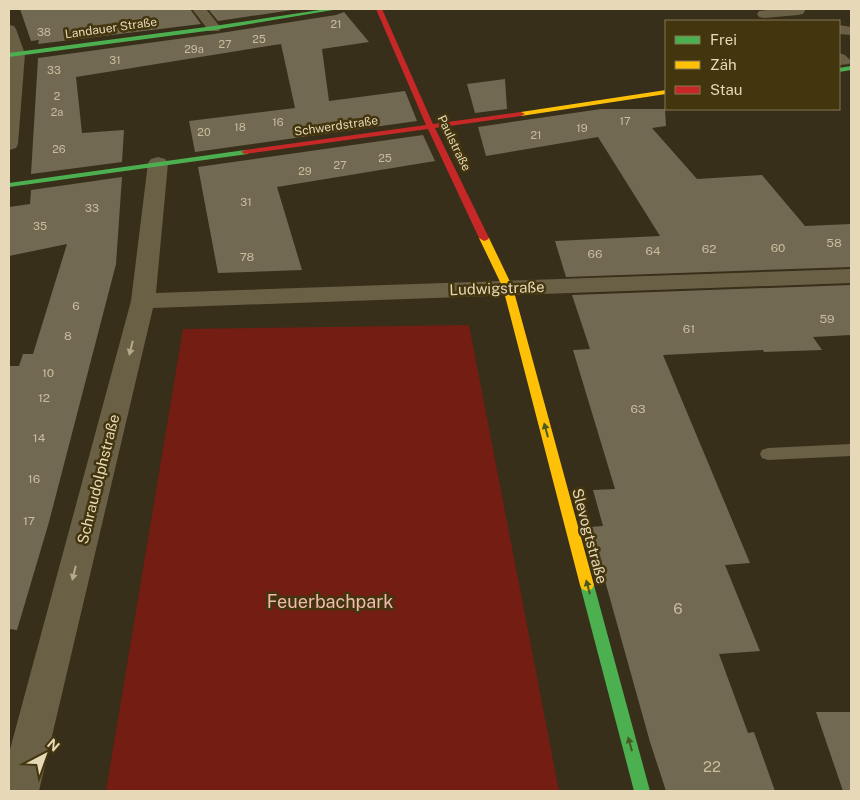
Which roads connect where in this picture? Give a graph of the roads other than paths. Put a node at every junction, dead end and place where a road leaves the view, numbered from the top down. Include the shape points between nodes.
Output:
1 (199, 9) edge
2 (336, 9) edge
3 (379, 9) edge
4 (801, 12) edge
5 (764, 14) dead end
6 (214, 28) junction
7 (9, 29) edge
8 (842, 32) edge
9 (851, 44) edge
10 (13, 55) edge
11 (665, 92) edge
12 (430, 127) junction
13 (9, 144) edge
14 (158, 163) junction
15 (9, 185) edge
16 (851, 276) edge
17 (508, 288) junction
18 (143, 300) junction
19 (851, 450) edge
20 (768, 454) dead end
21 (19, 791) edge
22 (642, 791) edge

1 - 6 street
2 - 6 street, Landauer Straße
3 - 12 street, Paulstraße
4 - 5 street
6 - 10 street, Landauer Straße
7 - 10 street
8 - 9 street
10 - 13 street
11 - 12 street, Schwerdstraße
12 - 14 street, Schwerdstraße
12 - 17 street, Paulstraße
14 - 15 street, Schwerdstraße
14 - 18 street, Schraudolphstraße
16 - 17 street, Ludwigstraße
17 - 18 street, Ludwigstraße
22 -> 17 street, Slevogtstraße
18 -> 21 street, Schraudolphstraße
19 - 20 lane

